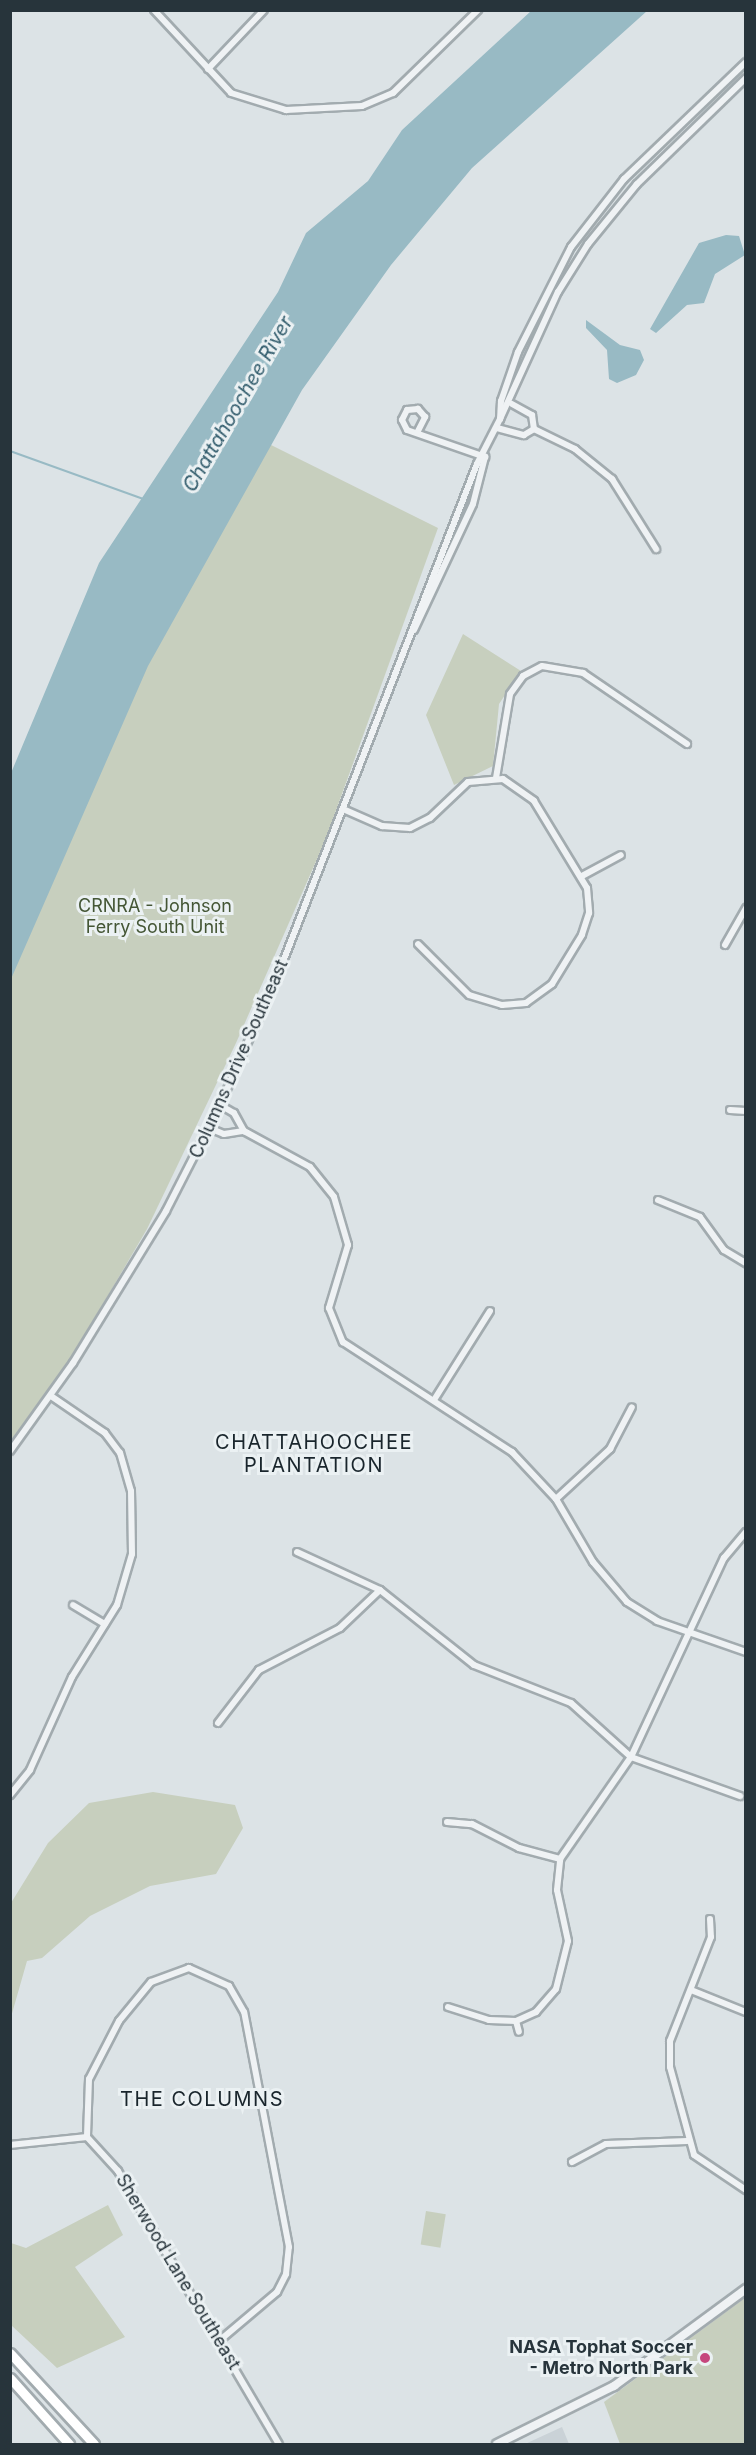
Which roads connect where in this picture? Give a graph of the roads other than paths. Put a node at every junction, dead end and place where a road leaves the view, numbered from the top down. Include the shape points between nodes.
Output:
1 (154, 10) edge
2 (264, 10) edge
3 (478, 10) edge
4 (746, 62) edge
5 (208, 69) junction
6 (746, 78) edge
7 (512, 404) junction
8 (500, 419) junction
9 (497, 428) junction
10 (534, 429) junction
11 (418, 431) dead end
12 (485, 457) junction
13 (656, 549) dead end
14 (410, 638) junction
15 (687, 744) dead end
16 (496, 778) junction
17 (343, 809) junction
18 (621, 855) dead end
19 (582, 876) junction
20 (746, 908) edge
21 (418, 944) dead end
22 (725, 945) dead end
23 (220, 1105) junction
24 (730, 1110) dead end
25 (746, 1111) edge
26 (209, 1128) junction
27 (244, 1131) junction
28 (658, 1200) dead end
29 (746, 1263) edge
30 (490, 1311) dead end
31 (51, 1396) junction
32 (434, 1400) junction
33 (632, 1407) dead end
34 (10, 1451) edge
35 (556, 1498) junction
36 (746, 1532) edge
37 (297, 1552) dead end
38 (380, 1590) junction
39 (72, 1605) dead end
40 (105, 1624) junction
41 (690, 1632) junction
42 (746, 1652) edge
43 (218, 1723) dead end
44 (631, 1757) junction
45 (10, 1795) edge
46 (740, 1796) dead end
47 (447, 1822) dead end
48 (560, 1859) junction
49 (710, 1919) dead end
50 (691, 1990) junction
51 (448, 2007) dead end
52 (746, 2012) edge
53 (516, 2020) junction
54 (519, 2032) dead end
55 (87, 2137) junction
56 (687, 2142) junction
57 (10, 2145) edge
58 (572, 2162) dead end
59 (746, 2190) edge
60 (746, 2289) edge
61 (219, 2341) junction
62 (10, 2353) edge
63 (10, 2378) edge
64 (69, 2445) edge
65 (94, 2445) edge
66 (279, 2445) edge
67 (497, 2445) edge

1 - 5 street
2 - 5 street
3 - 5 street via 408,82 362,106 267,108 231,93
4 - 8 street, Columns Drive Southeast via 624,179 570,248 518,352 501,401
6 - 7 street, Columns Drive Southeast via 637,184 588,244 558,292
7 - 8 street, Columns Drive Southeast
7 - 10 street via 532,415
8 - 9 street, Columns Drive Southeast
9 - 10 street via 524,435
9 - 12 street, Columns Drive Southeast
10 - 13 street via 575,449 612,479
11 - 12 street
12 - 14 street, Columns Drive Southeast via 473,504
12 - 14 street, Columns Drive Southeast via 477,464
14 - 17 street, Columns Drive Southeast
15 - 16 street via 583,673 569,666 542,666 523,676 510,693
16 - 17 street via 468,782 430,818 410,828 387,827
16 - 19 street via 527,792
17 - 23 street, Columns Drive Southeast
18 - 19 street
19 - 21 street via 590,902 585,929 552,984 526,1003 502,1005 469,995
20 - 22 street
23 - 26 street, Columns Drive Southeast
23 - 27 street via 234,1113
24 - 25 street
26 - 27 street via 224,1134
26 - 31 street, Columns Drive Southeast via 166,1211
27 - 32 street via 301,1160 334,1197 348,1245 330,1298 336,1334 349,1348
28 - 29 street via 700,1217 724,1250
30 - 32 street
31 - 34 street, Columns Drive Southeast
31 - 40 street via 105,1433 129,1478 131,1563
32 - 35 street via 512,1452
33 - 35 street via 610,1449
35 - 41 street via 616,1592 640,1612
36 - 41 street via 724,1558
37 - 38 street
38 - 43 street via 340,1628 259,1670
38 - 44 street via 474,1665 571,1703
39 - 40 street
40 - 45 street via 72,1677 30,1770
41 - 42 street
41 - 44 street
44 - 46 street
44 - 48 street
47 - 48 street via 472,1824 519,1848
48 - 53 street via 557,1890 568,1941 565,1963 551,1997
49 - 50 street via 711,1937
50 - 52 street
50 - 56 street via 669,2049
51 - 53 street via 489,2020
53 - 54 street
55 - 57 street
55 - 61 street, Sherwood Lane Southeast via 118,2171
55 - 61 street via 90,2079 133,1997 182,1968 222,1981 234,1990 248,2025 289,2247 286,2274 277,2292
56 - 58 street via 606,2144
56 - 59 street via 700,2162
60 - 67 street via 614,2386
61 - 66 street, Sherwood Lane Southeast
62 - 65 main road
63 - 64 main road

